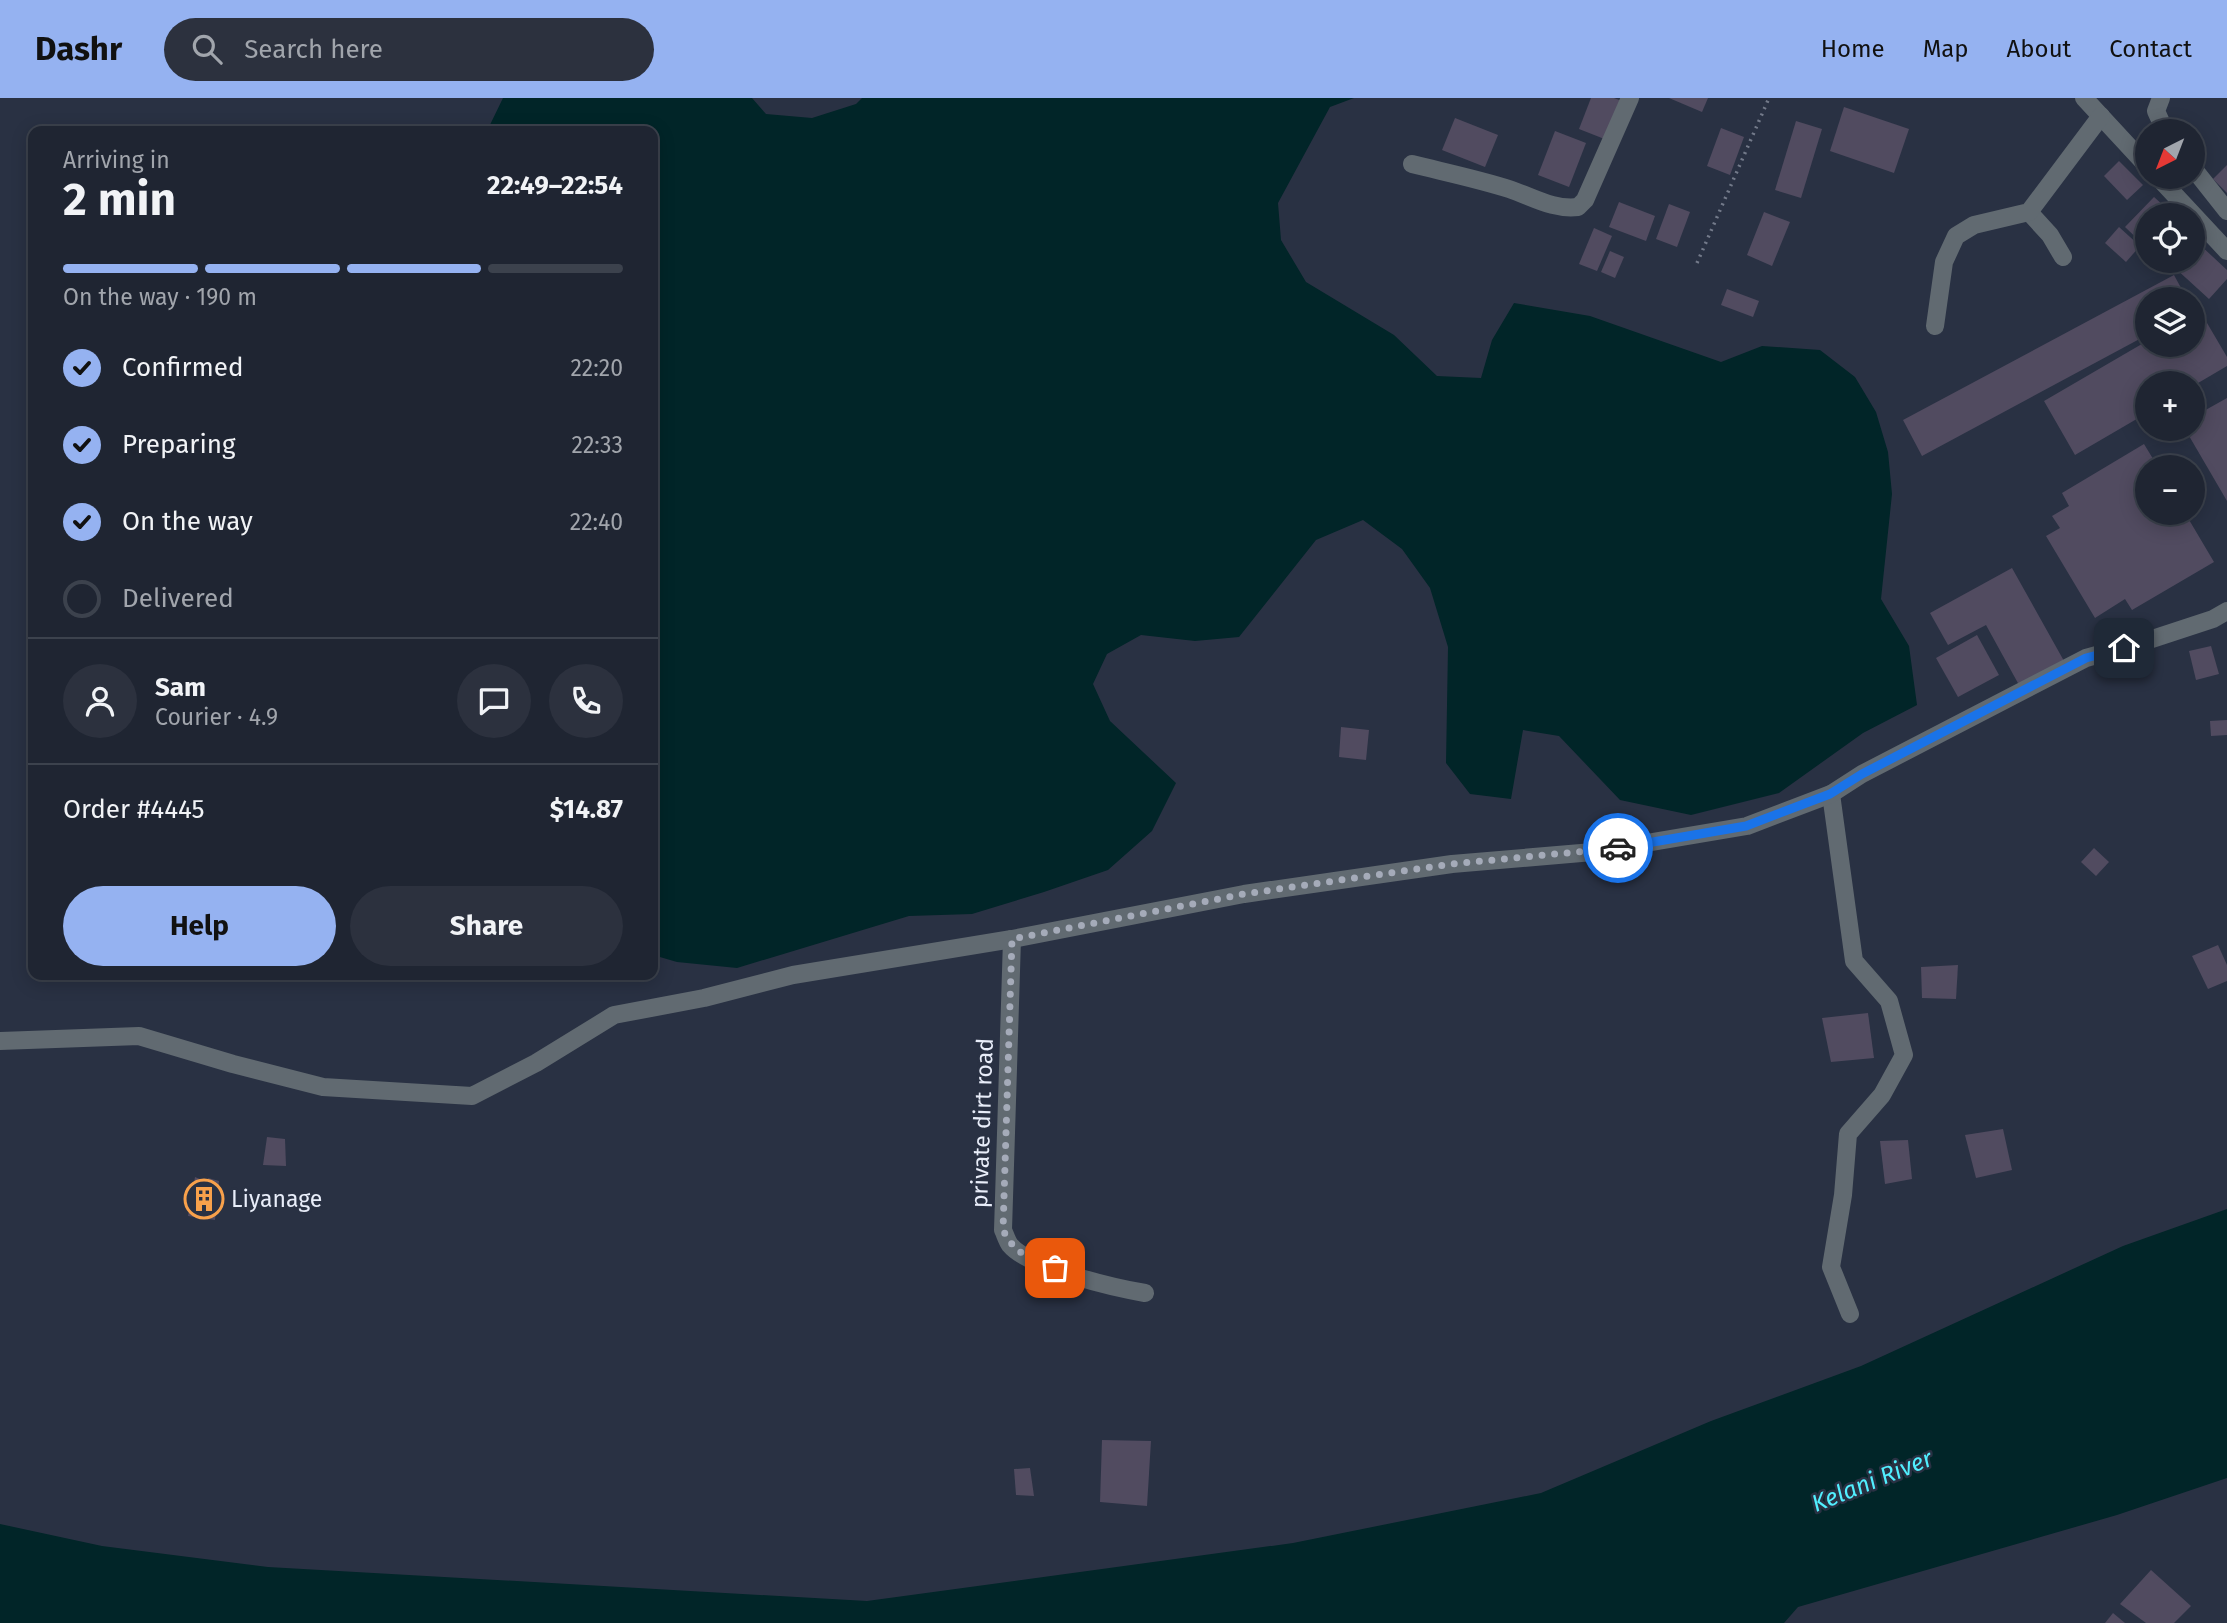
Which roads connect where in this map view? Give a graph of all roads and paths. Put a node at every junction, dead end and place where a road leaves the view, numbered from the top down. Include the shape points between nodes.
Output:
1 (1630, 98) edge
2 (1769, 98) edge
3 (2084, 98) edge
4 (2161, 98) edge
5 (2101, 116) junction
6 (2160, 119) edge
7 (2135, 153) edge
8 (1412, 164) dead end
9 (2205, 183) edge
10 (2169, 189) edge
11 (2227, 211) edge
12 (2029, 212) junction
13 (2227, 251) edge
14 (2063, 257) dead end
15 (1698, 263) dead end
16 (1935, 326) dead end
17 (2227, 611) edge
18 (1830, 794) junction
19 (1012, 939) junction
20 (0, 1041) edge
21 (1145, 1293) dead end
22 (1850, 1314) dead end

1 - 8 street via 1578,207 1551,205
2 - 15 path
3 - 5 street
4 - 6 street via 2156,111
5 - 7 street
5 - 12 street
9 - 11 street
10 - 13 street
12 - 14 street
12 - 16 street via 1974,225 1956,236 1944,261
17 - 18 street via 2086,658
18 - 19 street via 1746,826 1593,852 1452,864 1244,894
18 - 22 street via 1854,961 1889,1001 1904,1055 1882,1095 1848,1134 1830,1267
19 - 20 street via 793,975 614,1015 472,1096 323,1087 139,1036
19 - 21 street, private dirt road via 1003,1230 1010,1245 1030,1259 1105,1286

